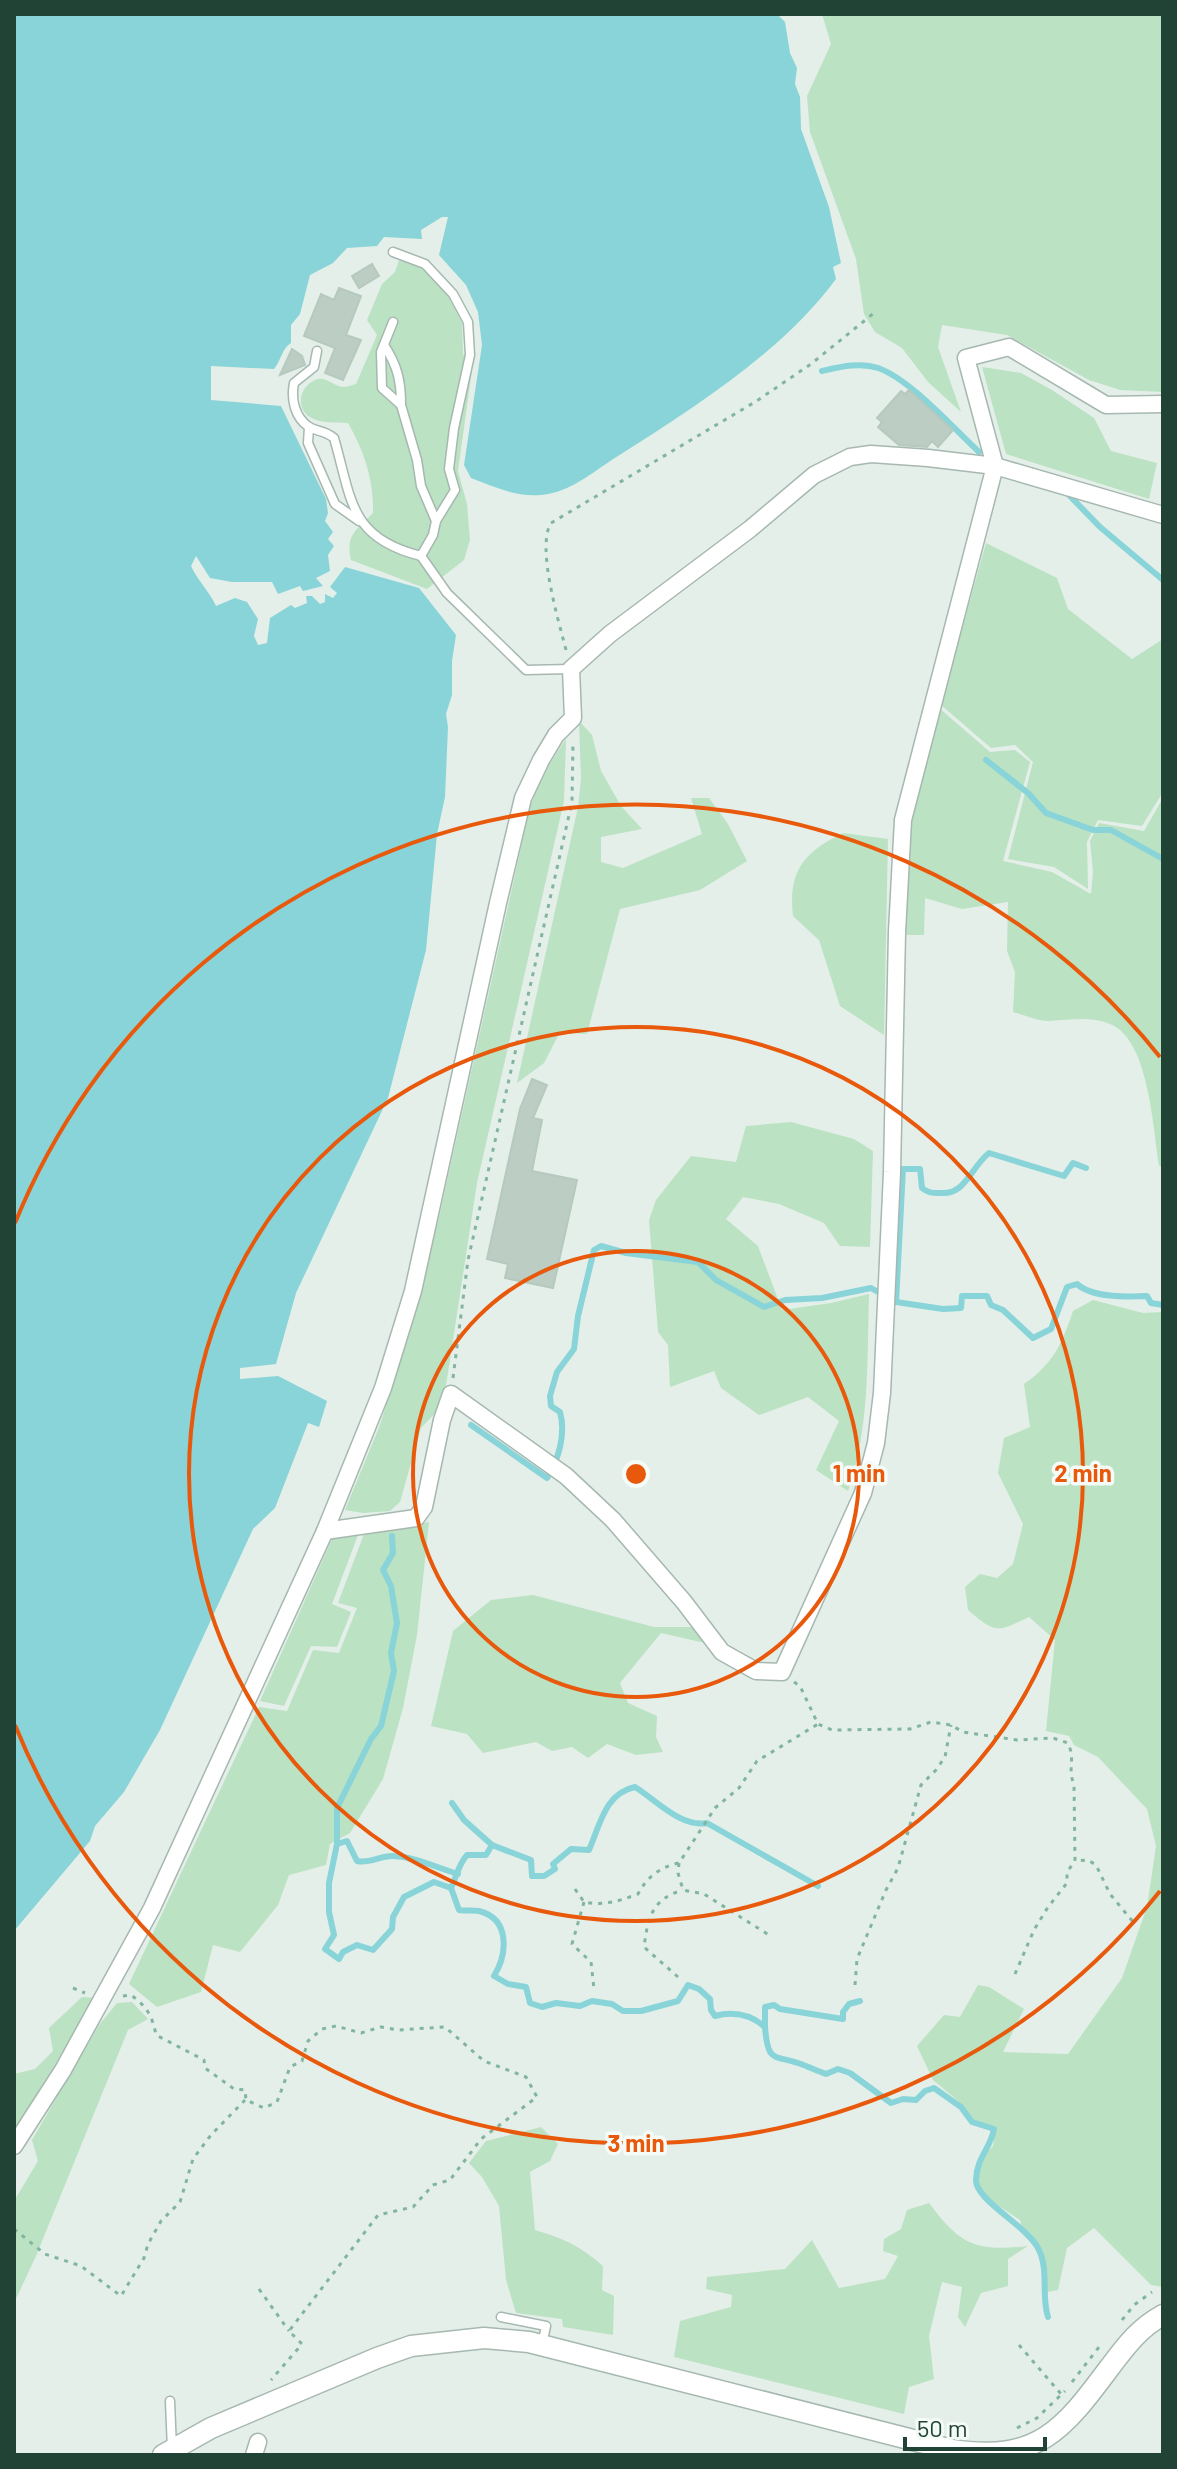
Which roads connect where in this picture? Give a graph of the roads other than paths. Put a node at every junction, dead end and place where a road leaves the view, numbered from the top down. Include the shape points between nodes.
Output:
1 (393, 252) dead end
2 (393, 322) dead end
3 (384, 345) junction
4 (317, 351) dead end
5 (1163, 404) edge
6 (401, 405) junction
7 (309, 427) junction
8 (995, 466) junction
9 (1163, 515) edge
10 (436, 521) junction
11 (360, 522) junction
12 (421, 556) junction
13 (571, 669) junction
14 (325, 1531) junction
15 (14, 2146) edge
16 (1163, 2315) edge
17 (501, 2317) dead end
18 (542, 2346) junction
19 (170, 2401) dead end
20 (168, 2452) edge

1 - 10 lane via 425,264 453,294 468,322 470,355 449,469 455,490
2 - 3 lane
3 - 6 lane via 401,382
3 - 6 lane via 382,388
4 - 7 lane via 314,367 294,383 292,393 295,410
5 - 8 street via 1106,405 1009,347 966,358
6 - 10 lane via 421,486
7 - 11 lane via 308,443 335,504
7 - 11 lane via 334,438
8 - 9 street
8 - 13 street via 885,455 850,457 814,475
8 - 14 street via 903,820 892,1172 876,1443 863,1493 782,1672 756,1671 722,1652 613,1520 566,1476 451,1394 424,1507 416,1518
10 - 12 lane
11 - 12 lane via 400,551
12 - 13 lane via 447,593 526,670
13 - 14 street via 573,718 548,748 523,798 413,1291 383,1388
14 - 15 street via 152,1908 63,2070
16 - 18 street via 1133,2336 1062,2427 1042,2441 981,2455
17 - 18 lane via 546,2326
18 - 20 street via 484,2338 411,2346 211,2428
19 - 20 lane

